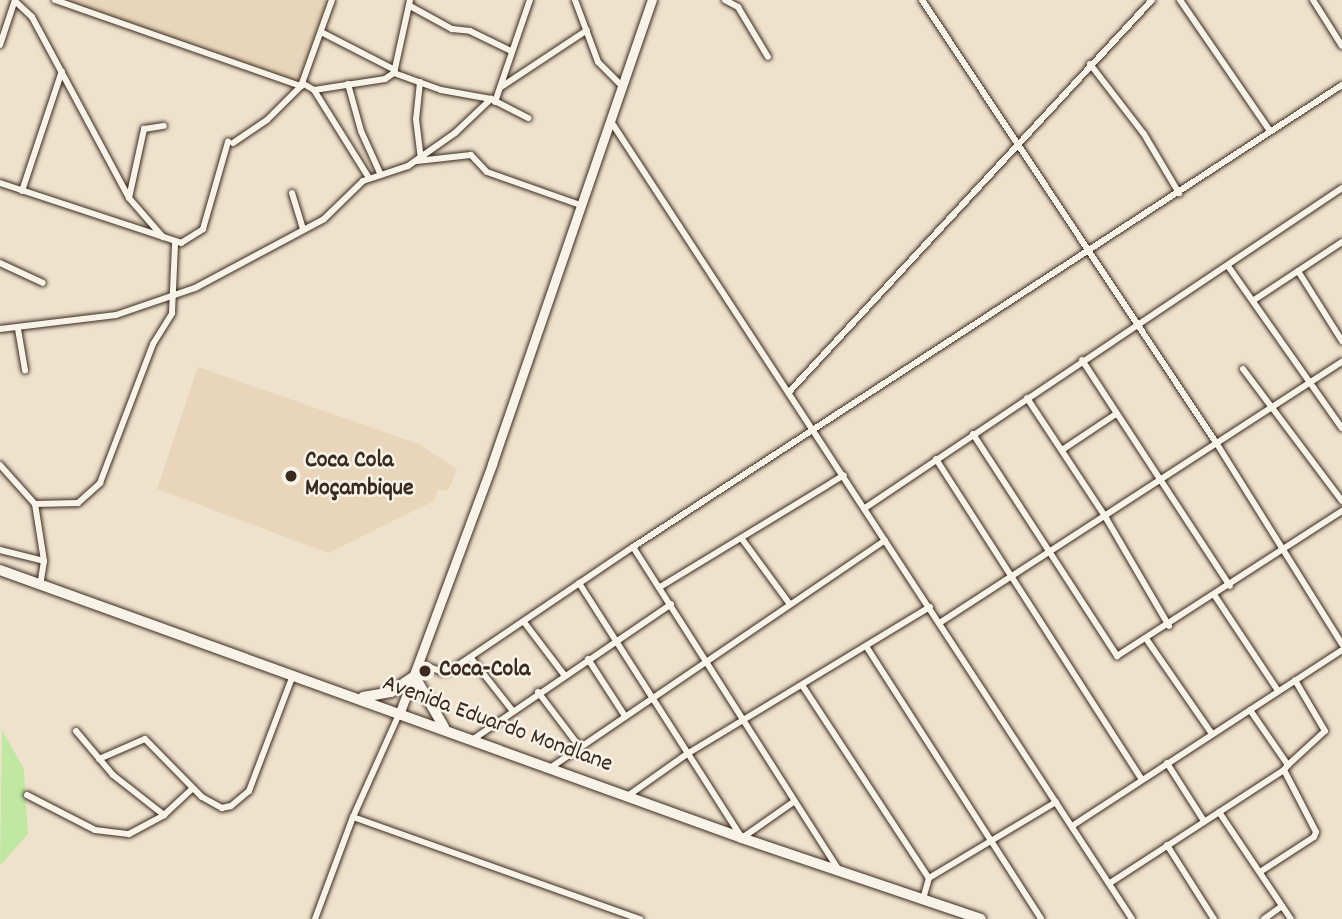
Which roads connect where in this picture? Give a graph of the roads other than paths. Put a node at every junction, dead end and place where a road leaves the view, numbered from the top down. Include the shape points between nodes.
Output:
1 (15, 0) edge
2 (55, 0) edge
3 (332, 0) edge
4 (530, 0) edge
5 (575, 0) edge
6 (652, 0) edge
7 (725, 0) edge
8 (922, 0) edge
9 (1152, 0) edge
10 (1180, 0) edge
11 (1313, 0) edge
12 (410, 3) edge
13 (587, 30) junction
14 (321, 32) junction
15 (0, 45) edge
16 (1342, 46) edge
17 (511, 51) junction
18 (768, 57) dead end
19 (1090, 64) junction
20 (62, 71) junction
21 (395, 71) junction
22 (420, 82) junction
23 (302, 84) junction
24 (348, 84) junction
25 (1342, 85) edge
26 (622, 86) junction
27 (501, 87) junction
28 (314, 90) junction
29 (493, 100) junction
30 (528, 118) dead end
31 (610, 120) junction
32 (164, 126) dead end
33 (1270, 131) junction
34 (1018, 145) junction
35 (418, 159) junction
36 (381, 176) junction
37 (369, 178) junction
38 (0, 183) edge
39 (22, 191) junction
40 (1341, 192) edge
41 (292, 193) dead end
42 (1179, 193) junction
43 (129, 198) junction
44 (580, 205) junction
45 (303, 229) junction
46 (166, 242) junction
47 (1342, 242) edge
48 (175, 243) junction
49 (1088, 249) junction
50 (0, 263) edge
51 (1228, 266) junction
52 (1298, 271) junction
53 (43, 283) dead end
54 (172, 297) junction
55 (1254, 300) junction
56 (1137, 325) junction
57 (18, 329) junction
58 (0, 330) edge
59 (1342, 341) edge
60 (1082, 360) junction
61 (1342, 362) edge
62 (1243, 369) dead end
63 (24, 370) dead end
64 (1312, 381) junction
65 (789, 392) junction
66 (1027, 398) junction
67 (1272, 408) junction
68 (1116, 414) junction
69 (1342, 428) edge
70 (815, 430) junction
71 (973, 434) junction
72 (1217, 444) junction
73 (1062, 450) junction
74 (936, 459) junction
75 (0, 464) edge
76 (844, 475) junction
77 (1158, 483) junction
78 (1342, 501) edge
79 (35, 504) junction
80 (865, 508) junction
81 (1342, 511) edge
82 (1106, 518) junction
83 (742, 539) junction
84 (885, 540) junction
85 (633, 547) junction
86 (0, 550) edge
87 (1284, 552) junction
88 (1051, 553) junction
89 (44, 561) junction
90 (0, 570) edge
91 (1013, 577) junction
92 (579, 583) junction
93 (40, 585) junction
94 (1230, 586) junction
95 (660, 587) junction
96 (1215, 596) junction
97 (789, 603) junction
98 (671, 604) junction
99 (930, 607) junction
100 (524, 622) junction
101 (941, 622) junction
102 (1169, 626) junction
103 (618, 640) junction
104 (1147, 640) junction
105 (1342, 643) edge
106 (866, 646) junction
107 (1342, 650) edge
108 (471, 658) junction
109 (588, 659) junction
110 (706, 662) junction
111 (419, 663) junction
112 (293, 675) junction
113 (415, 676) junction
114 (565, 676) junction
115 (1295, 680) junction
116 (802, 685) junction
117 (1278, 691) junction
118 (538, 692) junction
119 (654, 697) junction
120 (359, 698) junction
121 (512, 710) junction
122 (1250, 710) junction
123 (400, 712) junction
124 (625, 716) junction
125 (743, 723) junction
126 (446, 729) junction
127 (76, 731) dead end
128 (1212, 734) junction
129 (472, 740) junction
130 (579, 746) junction
131 (687, 754) junction
132 (99, 759) junction
133 (1167, 763) junction
134 (550, 768) junction
135 (1286, 768) junction
136 (1141, 778) junction
137 (192, 789) junction
138 (27, 795) dead end
139 (629, 795) junction
140 (1056, 802) junction
141 (792, 803) junction
142 (1219, 811) junction
143 (164, 815) junction
144 (353, 817) junction
145 (1204, 821) junction
146 (1072, 826) junction
147 (742, 838) junction
148 (992, 842) junction
149 (1167, 845) junction
150 (1260, 872) junction
151 (841, 873) junction
152 (929, 878) junction
153 (1110, 883) junction
154 (923, 899) junction
155 (1282, 906) junction
156 (315, 919) edge
157 (640, 919) edge
158 (981, 919) edge
159 (1041, 919) edge
160 (1132, 919) edge
161 (1214, 919) edge
162 (1264, 919) edge
163 (1291, 919) edge

1 - 15 street
1 - 20 street via 32,17
2 - 23 street
3 - 14 street
4 - 17 street
5 - 13 street
6 - 26 main road
7 - 18 street via 738,7
8 - 34 street
9 - 19 street
10 - 33 street
11 - 16 street
12 - 17 street via 452,29 470,31
12 - 21 street
13 - 26 street via 603,70
13 - 27 street
14 - 21 street
14 - 23 street
17 - 27 street
19 - 34 street
19 - 42 street via 1144,134
20 - 39 street
20 - 43 street
21 - 22 street
21 - 24 street via 387,79
22 - 29 street
22 - 35 street
23 - 28 street
23 - 48 street via 277,111 230,142 203,229 196,237
24 - 28 street
24 - 36 street via 361,131
25 - 33 street
26 - 31 main road
27 - 29 street
28 - 37 street
29 - 30 street
29 - 35 street
31 - 44 main road
31 - 65 street
32 - 43 street via 144,129
33 - 42 street
34 - 49 street
34 - 65 street
35 - 36 street
35 - 44 street via 471,155 487,172
36 - 37 street
37 - 45 street via 334,213
38 - 39 street
39 - 46 street via 134,226
40 - 51 street
41 - 45 street
42 - 49 street
43 - 46 street
44 - 111 main road
45 - 54 street
46 - 48 street
47 - 52 street
48 - 54 street
49 - 56 street
49 - 70 street
50 - 53 street
51 - 55 street
51 - 56 street
52 - 55 street
52 - 59 street
54 - 57 street via 116,315
54 - 79 street via 172,313 152,344 100,483 78,503
55 - 64 street
56 - 60 street
56 - 72 street
57 - 58 street
57 - 63 street
60 - 66 street
60 - 68 street
61 - 64 street
62 - 67 street
64 - 67 street
64 - 69 street
65 - 70 street
66 - 71 street
66 - 73 street
67 - 72 street
67 - 78 street
68 - 73 street
68 - 77 street
70 - 76 street
70 - 85 street
71 - 74 street
71 - 88 street
72 - 77 street
72 - 87 street
73 - 82 street
74 - 80 street
74 - 91 street
75 - 79 street
76 - 80 street
76 - 83 street
77 - 82 street
77 - 94 street
79 - 89 street
80 - 84 street
81 - 87 street
82 - 88 street
82 - 102 street
83 - 95 street
83 - 97 street
84 - 97 street
84 - 99 street
85 - 92 street
85 - 95 street
86 - 89 street
87 - 94 street
87 - 105 street
88 - 91 street
88 - 104 street via 1113,653 1122,655
89 - 93 street
90 - 93 main road, Avenida Eduardo Mondlane
91 - 101 street
91 - 136 street
92 - 100 street
92 - 103 street
93 - 112 main road, Avenida Eduardo Mondlane
94 - 96 street
95 - 98 street
96 - 102 street
96 - 117 street
97 - 110 street
98 - 103 street
98 - 110 street
99 - 101 street
99 - 106 street
100 - 108 street
100 - 114 street
101 - 140 street
102 - 104 street
103 - 109 street
103 - 119 street
104 - 128 street
106 - 116 street
106 - 148 street
107 - 115 street
108 - 111 street via 442,672
108 - 121 street
109 - 114 street
109 - 124 street
110 - 119 street
110 - 125 street
111 - 113 main road
112 - 120 main road, Avenida Eduardo Mondlane
112 - 137 street via 249,791 240,801 222,808
113 - 120 main road via 391,692
113 - 123 main road
113 - 126 main road via 429,709
114 - 118 street
115 - 117 street
115 - 135 street via 1325,730
116 - 125 street
116 - 152 street
117 - 122 street
118 - 121 street
118 - 130 street
119 - 124 street
119 - 131 street
120 - 123 main road, Avenida Eduardo Mondlane
121 - 129 street
122 - 128 street
122 - 135 street
123 - 126 main road, Avenida Eduardo Mondlane
123 - 144 street
124 - 130 street
125 - 131 street
125 - 141 street
126 - 129 main road, Avenida Eduardo Mondlane
127 - 132 street
128 - 133 street
129 - 134 main road, Avenida Eduardo Mondlane
130 - 134 street
131 - 139 street
131 - 147 street
132 - 137 street via 145,739
132 - 143 street
133 - 136 street
133 - 145 street
134 - 139 main road, Avenida Eduardo Mondlane
135 - 142 street
135 - 150 street via 1316,832
136 - 146 street
137 - 143 street
138 - 143 street via 58,814 108,832 129,834
139 - 147 main road, Avenida Eduardo Mondlane
140 - 146 street
140 - 148 street
141 - 147 street
141 - 151 street
142 - 145 street
142 - 150 street
144 - 156 street
144 - 157 street
145 - 149 street
146 - 153 street
147 - 151 main road, Avenida Eduardo Mondlane
148 - 152 street
148 - 159 street
149 - 153 street
149 - 161 street
150 - 155 street
151 - 154 main road, Avenida Eduardo Mondlane
152 - 154 street
153 - 160 street
154 - 158 main road, Avenida Eduardo Mondlane
155 - 162 street
155 - 163 street

